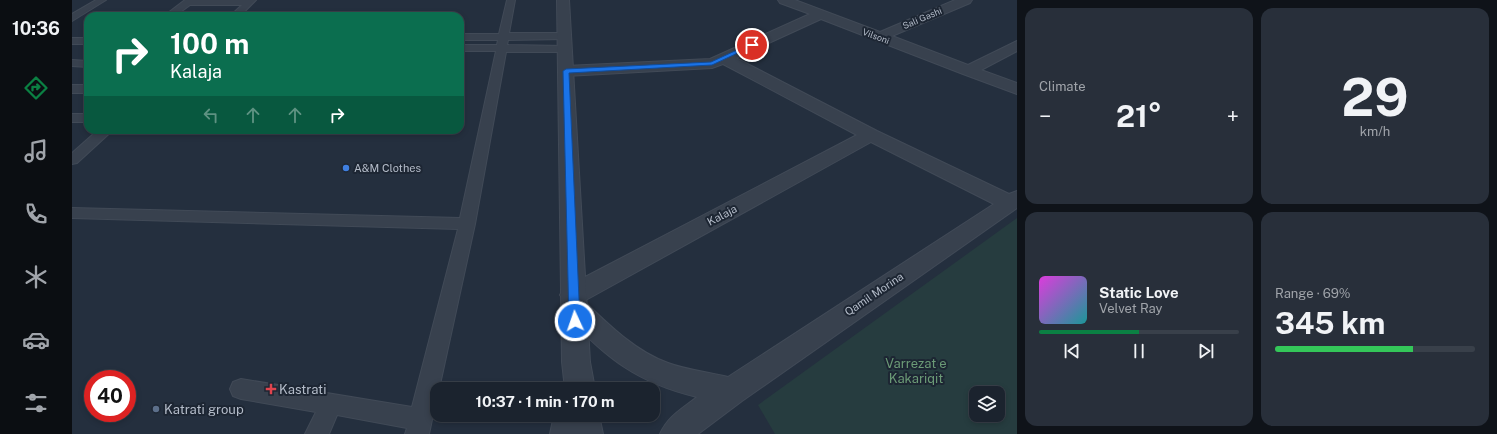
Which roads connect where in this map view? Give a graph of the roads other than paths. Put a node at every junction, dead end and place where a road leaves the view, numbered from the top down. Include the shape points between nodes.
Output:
1 (102, 0) edge
2 (511, 0) edge
3 (563, 0) edge
4 (784, 0) edge
5 (966, 0) edge
6 (189, 1) edge
7 (251, 1) edge
8 (174, 12) edge
9 (239, 12) edge
10 (821, 14) junction
11 (72, 18) edge
12 (464, 37) edge
13 (879, 37) junction
14 (72, 41) edge
15 (84, 41) edge
16 (503, 42) junction
17 (565, 42) junction
18 (1017, 45) edge
19 (464, 47) edge
20 (724, 58) junction
21 (72, 63) edge
22 (84, 64) edge
23 (566, 71) junction
24 (968, 71) junction
25 (72, 89) edge
26 (84, 89) edge
27 (1017, 89) edge
28 (72, 118) edge
29 (84, 118) edge
30 (101, 134) edge
31 (871, 135) junction
32 (72, 160) edge
33 (1013, 200) edge
34 (72, 213) edge
35 (467, 224) junction
36 (574, 301) junction
37 (576, 380) edge
38 (241, 390) dead end
39 (731, 391) junction
40 (331, 403) junction
41 (568, 422) edge
42 (585, 422) edge
43 (418, 426) edge
44 (317, 434) edge
45 (566, 434) edge
46 (587, 434) edge
47 (676, 434) edge

1 - 11 lane
2 - 16 lane
3 - 17 street
4 - 10 street, Vilsoni
5 - 13 street, Sali Gashi
6 - 7 lane
6 - 8 lane
7 - 9 lane
10 - 13 street, Vilsoni
10 - 20 street
12 - 16 lane
13 - 24 street, Vilsoni
14 - 15 lane
16 - 17 lane
16 - 19 lane
16 - 35 lane
17 - 23 street
18 - 24 street
20 - 23 street via 712,63
20 - 31 street
21 - 22 lane
23 - 36 street
24 - 27 street, Vilsoni
25 - 26 lane
28 - 29 lane
30 - 32 lane
31 - 33 street
31 - 36 street, Kalaja
33 - 39 street, Qamil Morina
34 - 35 lane
35 - 43 lane
36 - 37 street
36 - 39 street via 598,331 637,360 664,375
38 - 40 lane
39 - 47 street, Qamil Morina
40 - 43 lane
40 - 44 lane
41 - 45 street
42 - 46 street

